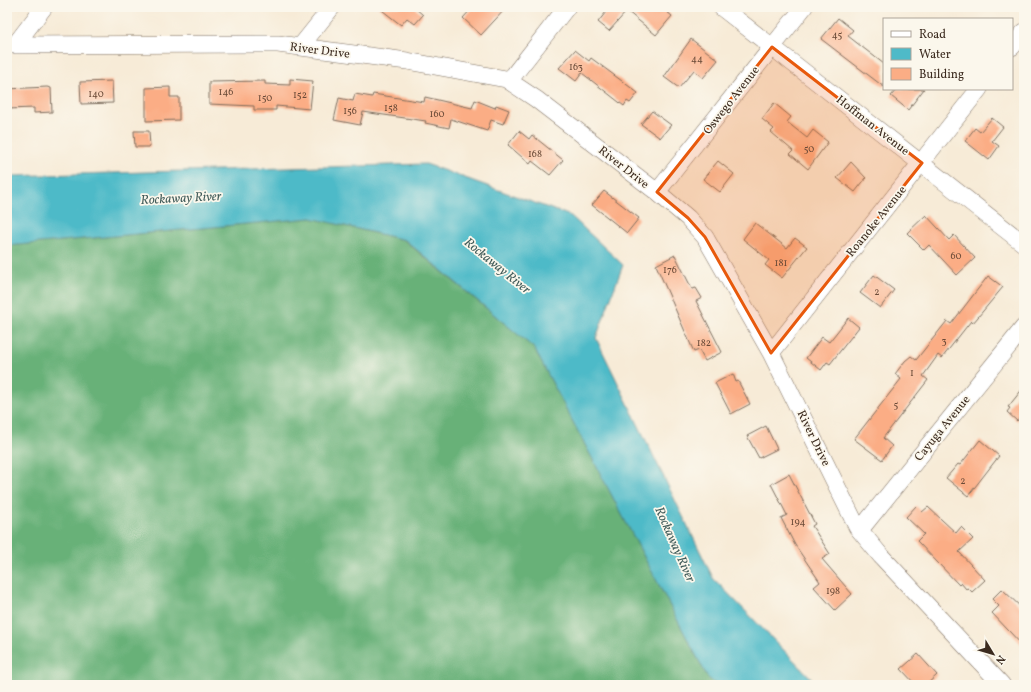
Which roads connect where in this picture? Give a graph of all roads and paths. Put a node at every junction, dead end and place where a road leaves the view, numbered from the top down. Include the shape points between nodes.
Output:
1 (44, 7) edge
2 (332, 7) edge
3 (567, 7) edge
4 (721, 7) edge
5 (804, 7) edge
6 (1024, 32) edge
7 (11, 45) edge
8 (1013, 46) edge
9 (300, 47) junction
10 (772, 47) junction
11 (509, 81) junction
12 (978, 90) edge
13 (922, 163) junction
14 (657, 192) junction
15 (1024, 244) edge
16 (1024, 327) edge
17 (771, 352) junction
18 (860, 530) junction
19 (1002, 685) edge

1 - 7 street
2 - 9 street
3 - 11 street
4 - 10 street, Hoffman Avenue
5 - 10 street, Oswego Avenue
6 - 8 street
7 - 9 street, River Drive via 278,44
9 - 11 street, River Drive via 407,61
10 - 13 street, Hoffman Avenue
10 - 14 street, Oswego Avenue
11 - 14 street, River Drive
12 - 13 street, Roanoke Avenue
13 - 15 street, Hoffman Avenue
13 - 17 street, Roanoke Avenue
14 - 17 street, River Drive via 688,218 705,237
16 - 18 street, Cayuga Avenue
17 - 18 street, River Drive
18 - 19 street, River Drive via 881,556

